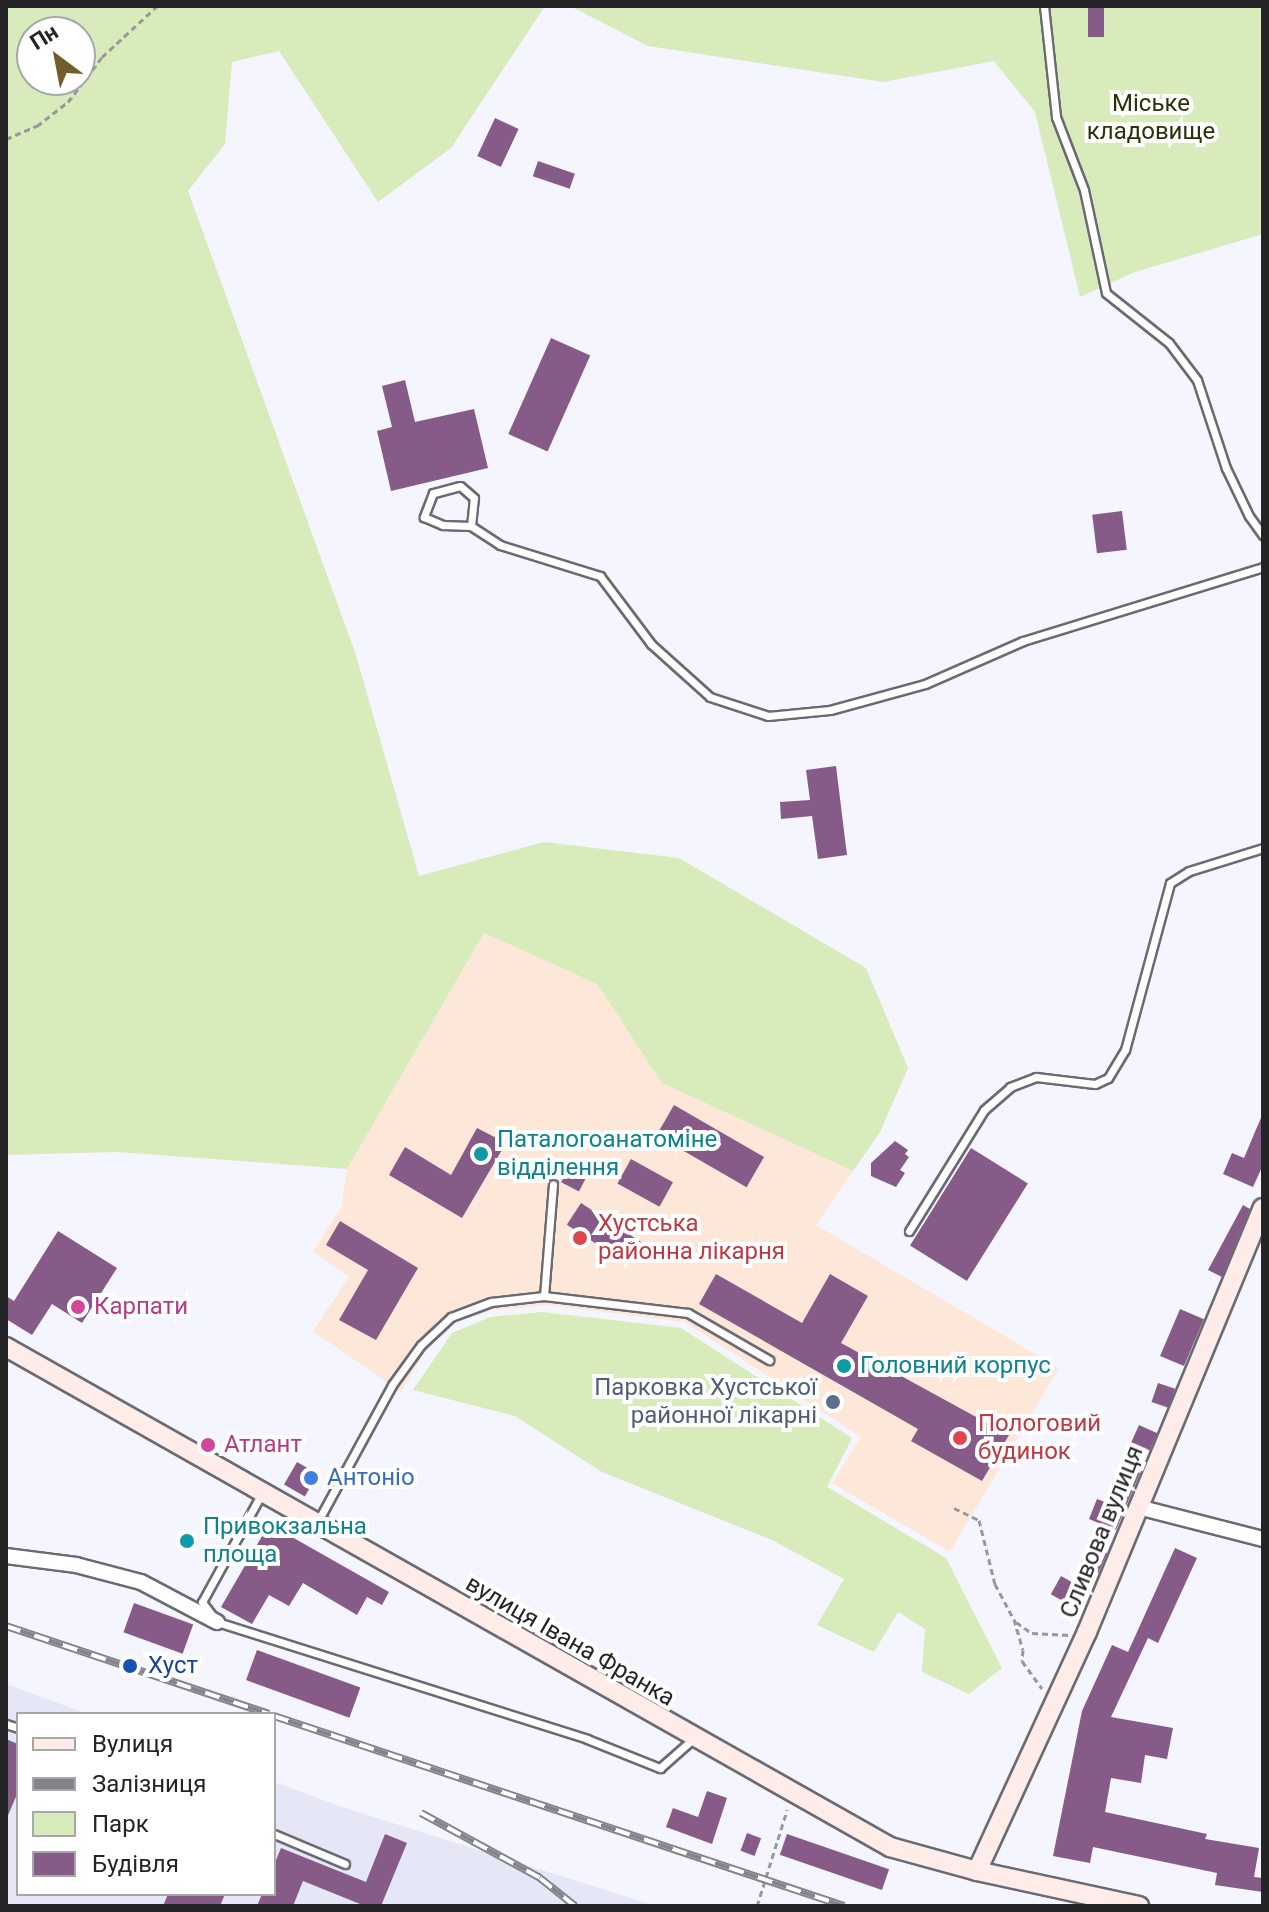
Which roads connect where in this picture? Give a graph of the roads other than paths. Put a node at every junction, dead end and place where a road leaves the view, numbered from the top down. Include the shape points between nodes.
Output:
1 (1044, 6) edge
2 (471, 526) junction
3 (1263, 535) edge
4 (1263, 567) edge
5 (1263, 848) edge
6 (553, 1184) dead end
7 (1263, 1208) edge
8 (909, 1231) dead end
9 (544, 1296) junction
10 (6, 1347) edge
11 (769, 1360) dead end
12 (263, 1491) junction
13 (1138, 1507) junction
14 (316, 1522) junction
15 (1263, 1539) edge
16 (6, 1556) edge
17 (217, 1622) junction
18 (693, 1739) junction
19 (276, 1835) edge
20 (345, 1864) dead end
21 (977, 1871) junction
22 (1139, 1906) edge

1 - 3 lane via 1056,117 1084,190 1106,293 1169,343 1197,380 1226,468
2 - 2 lane via 474,498 460,486 433,493 424,517 443,525
2 - 4 lane via 500,545 600,576 651,644 710,697 768,716 830,710 925,684 1023,641
5 - 8 lane via 1189,871 1170,883 1125,1050 1108,1078 1095,1084 1036,1077 1010,1087 984,1110
6 - 9 lane
7 - 13 main road, Сливова вулиця
9 - 11 lane via 688,1313
9 - 14 lane via 491,1302 451,1317 421,1345 392,1385
10 - 12 main road, вулиця Івана Франка
12 - 14 main road, вулиця Івана Франка
12 - 17 lane via 202,1602
13 - 15 street
13 - 21 main road, Сливова вулиця
14 - 18 main road, вулиця Івана Франка
16 - 17 street via 76,1565 141,1582
17 - 18 lane via 587,1739 660,1768
18 - 21 main road, вулиця Івана Франка via 890,1847
19 - 20 lane
21 - 22 main road, вулиця Івана Франка

